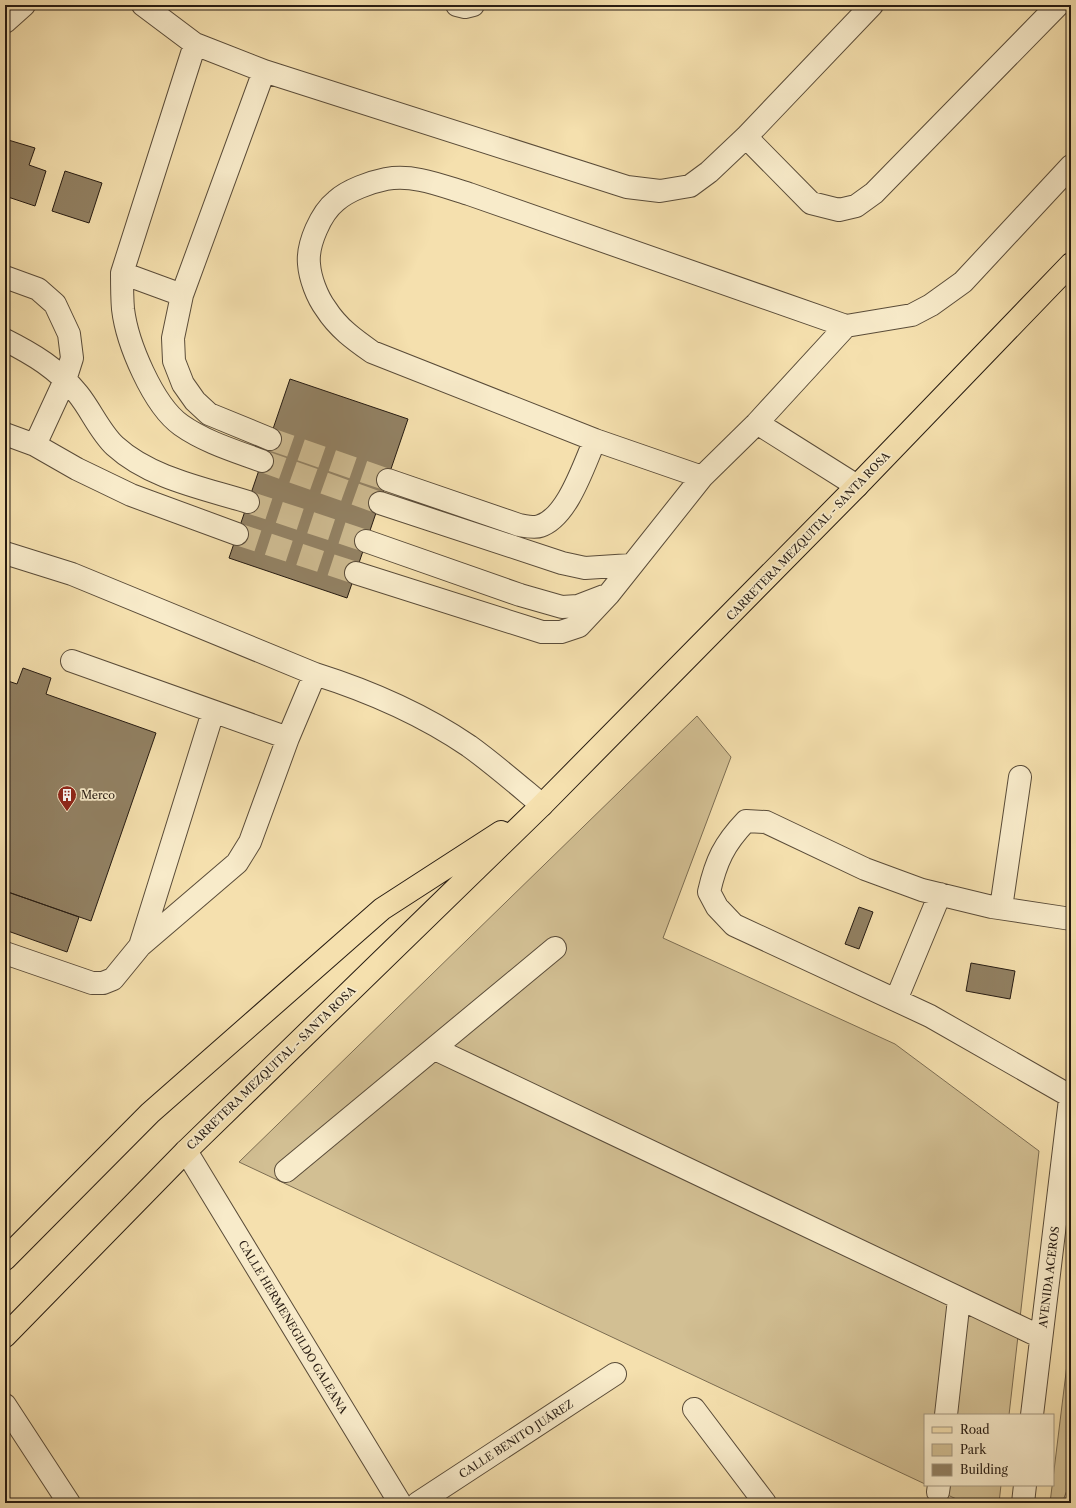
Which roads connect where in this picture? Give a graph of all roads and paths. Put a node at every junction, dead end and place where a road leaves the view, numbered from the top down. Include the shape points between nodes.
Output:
1 (24, 5) edge
2 (143, 5) edge
3 (457, 5) edge
4 (473, 5) edge
5 (872, 5) edge
6 (1058, 5) edge
7 (5, 22) edge
8 (195, 44) junction
9 (264, 72) junction
10 (746, 137) junction
11 (1071, 166) edge
12 (1071, 264) edge
13 (122, 273) junction
14 (5, 277) edge
15 (182, 295) junction
16 (846, 326) junction
17 (5, 340) edge
18 (65, 380) junction
19 (757, 423) junction
20 (5, 434) edge
21 (270, 439) tunnel mouth
22 (595, 440) junction
23 (35, 445) junction
24 (262, 461) tunnel mouth
25 (702, 477) junction
26 (388, 480) tunnel mouth
27 (857, 486) junction
28 (248, 502) tunnel mouth
29 (380, 503) tunnel mouth
30 (237, 534) tunnel mouth
31 (366, 541) tunnel mouth
32 (5, 553) edge
33 (631, 565) junction
34 (356, 572) tunnel mouth
35 (609, 594) junction
36 (72, 660) dead end
37 (315, 674) junction
38 (213, 712) junction
39 (288, 738) junction
40 (1020, 777) dead end
41 (542, 805) junction
42 (940, 894) junction
43 (1001, 908) junction
44 (1071, 919) edge
45 (140, 946) junction
46 (555, 948) dead end
47 (5, 953) edge
48 (896, 1000) junction
49 (435, 1049) junction
50 (1071, 1094) edge
51 (186, 1151) junction
52 (286, 1171) dead end
53 (5, 1260) edge
54 (959, 1299) junction
55 (5, 1336) edge
56 (1041, 1337) junction
57 (615, 1374) dead end
58 (5, 1405) edge
59 (694, 1409) dead end
60 (946, 1414) edge
61 (1032, 1414) edge
62 (1025, 1486) edge
63 (69, 1503) edge
64 (400, 1503) edge
65 (418, 1503) edge
66 (765, 1503) edge
67 (1023, 1503) edge

1 - 7 street
2 - 8 street
3 - 4 street
5 - 10 street
6 - 10 street via 874,193 856,206 839,210 811,203
8 - 9 street
8 - 13 street
9 - 10 street via 627,187 660,191 690,186
9 - 15 street
11 - 16 street via 963,282 938,301 912,315
12 - 27 main road, CARRETERA MEZQUITAL - SANTA ROSA
13 - 15 street
13 - 24 street via 124,310 137,359 160,404 181,426 203,438
14 - 18 street via 38,289 55,304 69,334 72,358
15 - 21 street via 173,338 174,361 183,384 195,401 209,414
16 - 19 street
16 - 22 street via 477,196 416,178 387,179 365,184 336,200 321,219 313,240 309,263 325,309 345,333 372,352
17 - 18 street via 31,354
18 - 23 street
18 - 28 street via 114,445 134,461 165,475
19 - 25 street
19 - 27 street
20 - 23 street
22 - 25 street
22 - 26 street via 568,500 553,520 539,526 519,525
23 - 30 street via 131,495
25 - 33 street
27 - 41 main road, CARRETERA MEZQUITAL - SANTA ROSA
29 - 33 street via 562,563 585,568
31 - 35 street via 520,595 562,607 578,606
32 - 37 street via 72,574
33 - 35 street
34 - 35 street via 542,632 561,632 579,626
36 - 38 street
37 - 39 street
37 - 41 street via 356,687 418,716 468,746
38 - 39 street
38 - 45 street
39 - 45 street via 250,842 237,863
40 - 43 street
41 - 51 main road, CARRETERA MEZQUITAL - SANTA ROSA
41 - 53 main road, CARRETERA MEZQUITAL - SANTA ROSA via 382,909 150,1113
42 - 43 street
42 - 48 street
42 - 48 street via 865,869 766,822 746,821 728,840 714,870 709,892 717,907 734,925
43 - 44 street
45 - 47 street via 113,979 103,983 92,983
46 - 49 street
48 - 50 street
49 - 52 street
49 - 54 street
50 - 56 street, AVENIDA ACEROS
51 - 55 main road, CARRETERA MEZQUITAL - SANTA ROSA
51 - 64 street, CALLE HERMENEGILDO GALEANA
54 - 56 street
54 - 60 street
56 - 61 street, AVENIDA ACEROS
57 - 65 street, CALLE BENITO JUÁREZ
58 - 63 street
59 - 66 street
62 - 67 street

